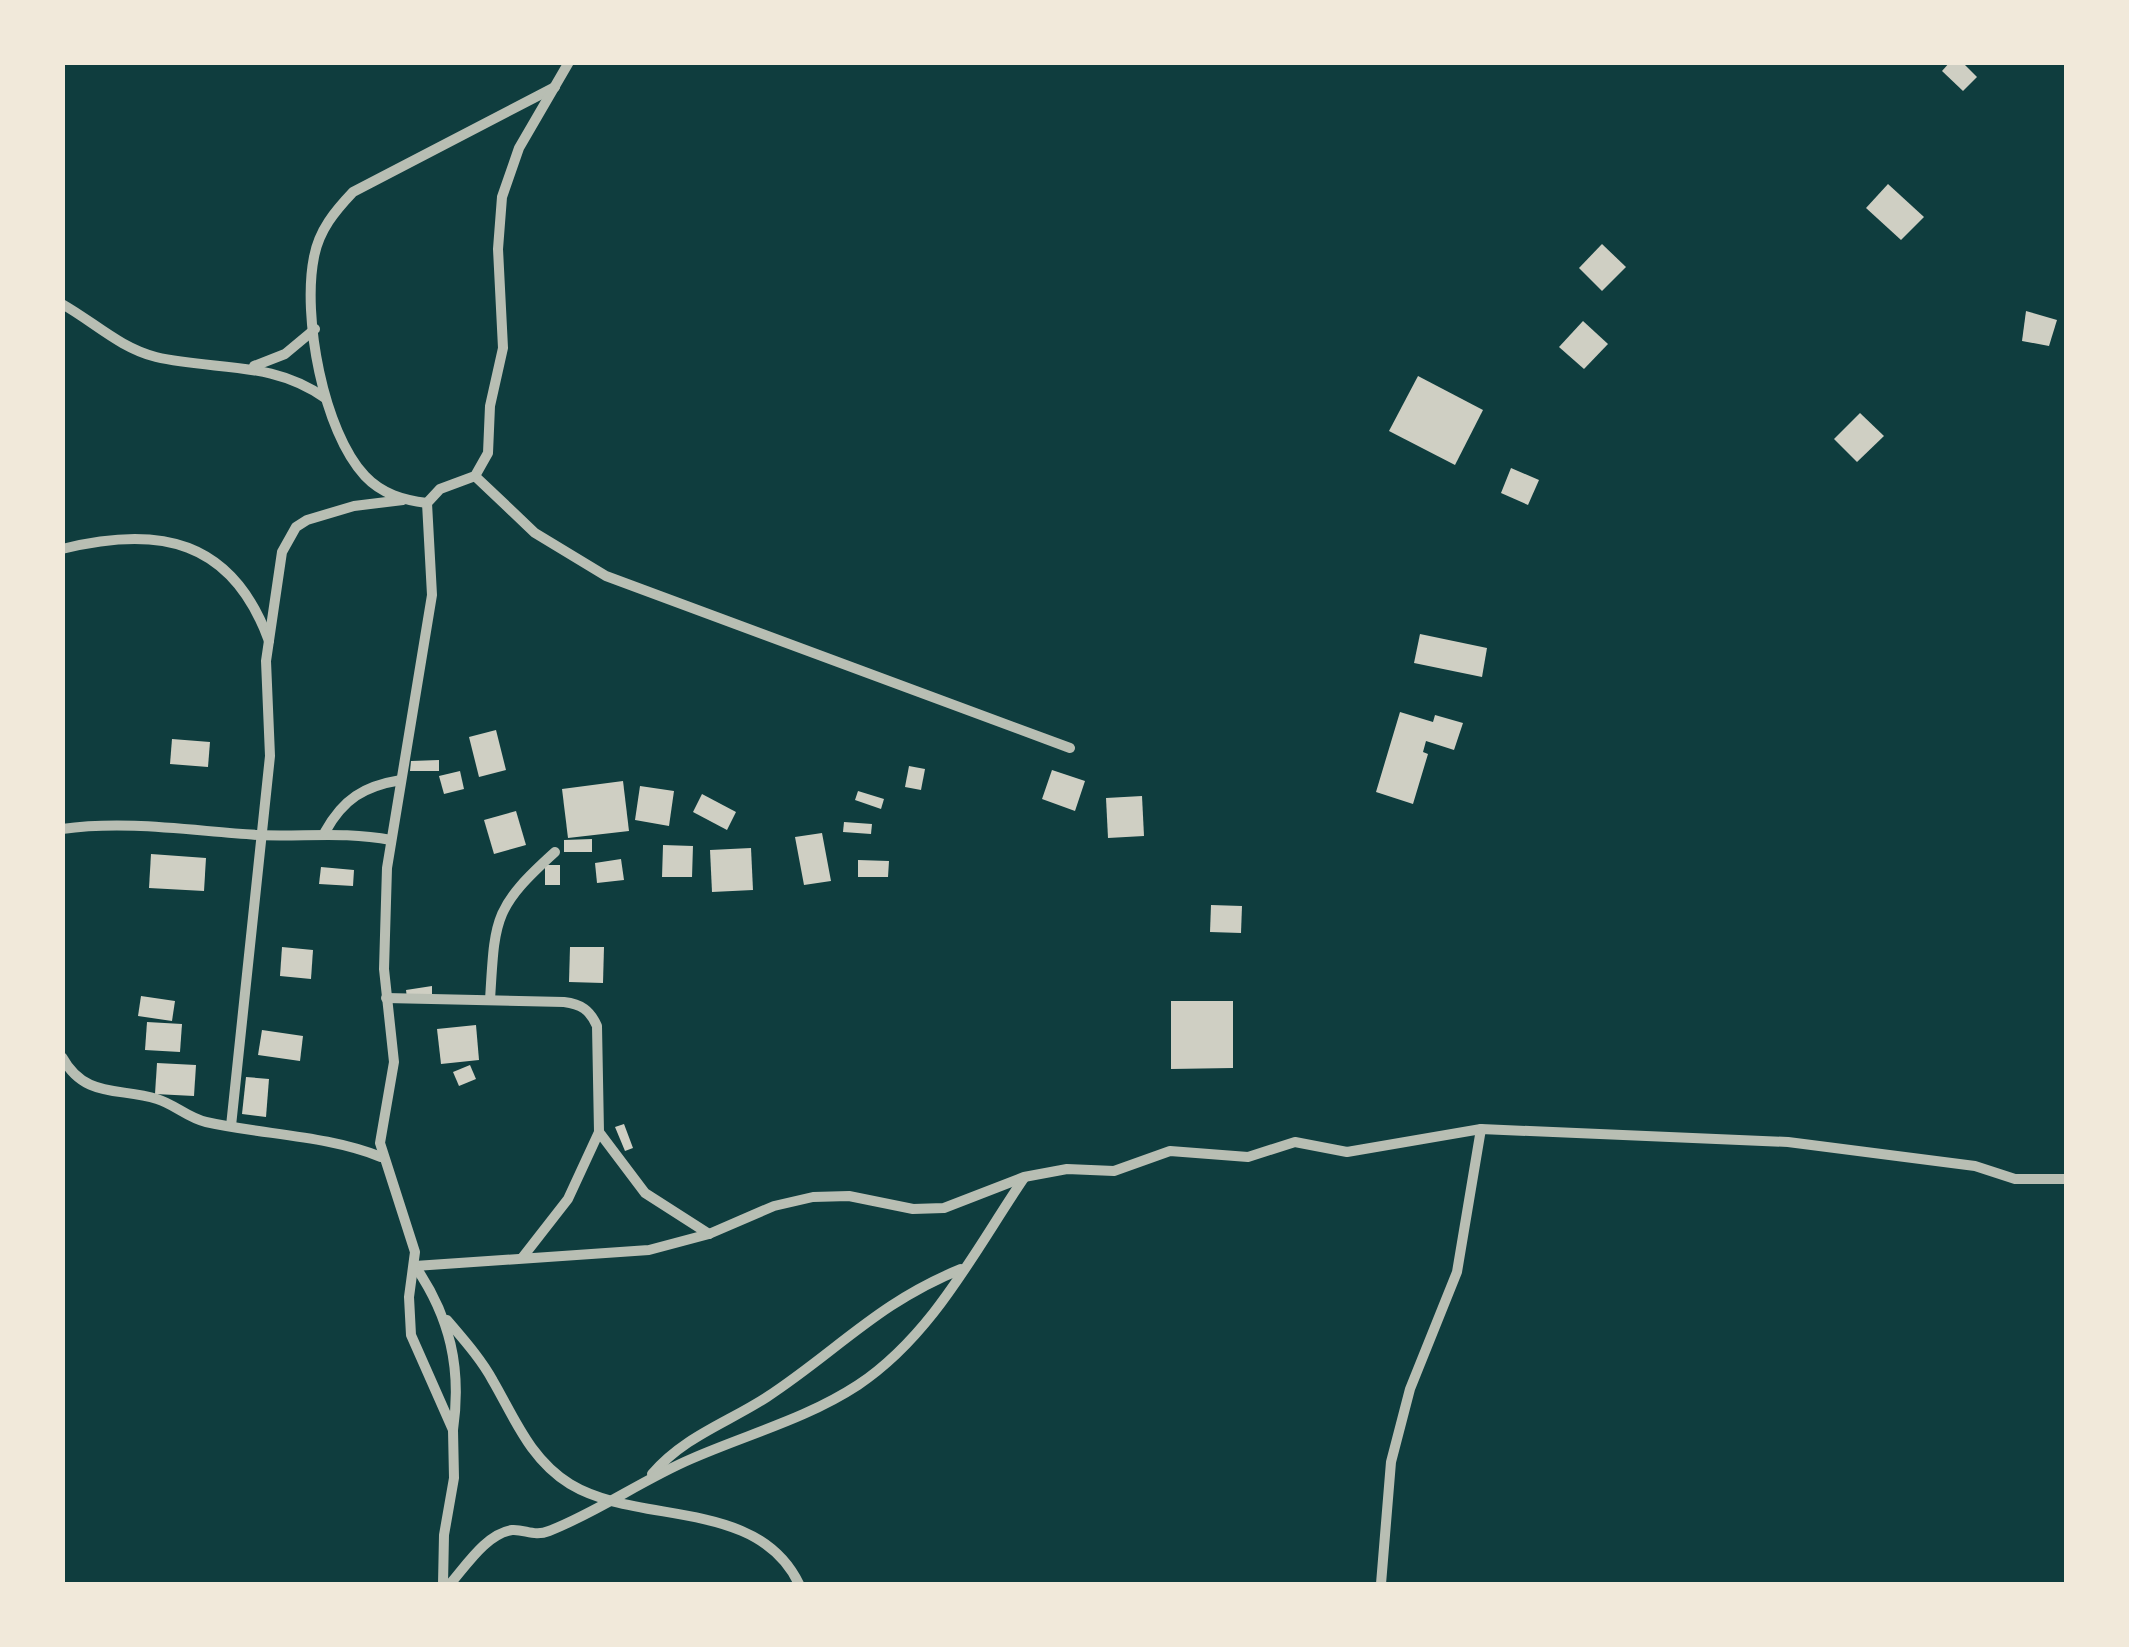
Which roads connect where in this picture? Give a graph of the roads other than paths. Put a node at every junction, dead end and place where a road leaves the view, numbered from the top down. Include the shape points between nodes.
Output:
1 (569, 62) edge
2 (556, 87) junction
3 (62, 304) edge
4 (315, 329) junction
5 (248, 368) junction
6 (326, 398) junction
7 (474, 476) junction
8 (403, 500) junction
9 (426, 503) junction
10 (62, 549) edge
11 (269, 642) junction
12 (1070, 748) dead end
13 (401, 780) junction
14 (62, 828) edge
15 (325, 832) junction
16 (260, 835) junction
17 (390, 840) junction
18 (555, 852) dead end
19 (386, 998) junction
20 (490, 1000) junction
21 (62, 1058) edge
22 (231, 1126) junction
23 (1481, 1129) junction
24 (599, 1132) junction
25 (382, 1157) junction
26 (1024, 1177) junction
27 (2066, 1179) edge
28 (709, 1234) junction
29 (522, 1258) junction
30 (414, 1266) junction
31 (962, 1269) junction
32 (444, 1316) junction
33 (453, 1430) junction
34 (649, 1478) junction
35 (610, 1500) junction
36 (446, 1584) edge
37 (799, 1584) edge
38 (1382, 1584) edge

1 - 2 street
2 - 4 street via 374,180 335,210 314,255
2 - 7 street via 519,148 502,197 503,348 488,453
3 - 5 street via 142,352
4 - 5 street via 285,354
4 - 6 street
5 - 6 street via 289,376
6 - 8 street via 363,475
7 - 9 street via 440,489
7 - 12 street via 535,533 606,576
8 - 9 street
8 - 11 street via 330,512 296,528 282,552
9 - 13 street via 432,595
10 - 11 street via 145,536 200,554 239,586
11 - 16 street via 270,756
13 - 15 street via 355,794
13 - 17 street
14 - 16 street via 132,825
15 - 16 street
15 - 17 street
16 - 22 street
17 - 19 street
18 - 20 street via 514,889 499,914
19 - 20 street
19 - 25 street via 394,1080 380,1128
20 - 24 street via 575,1004 593,1016
21 - 22 street via 77,1078 101,1092 155,1098 201,1121
22 - 25 street via 344,1144
23 - 26 street via 1348,1152 1295,1142 1248,1158 1170,1151 1114,1171 1067,1169
23 - 27 street via 1788,1142 1975,1166 2014,1179
23 - 38 street via 1457,1272 1410,1388 1391,1462
24 - 28 street via 644,1193
24 - 29 street via 568,1200
25 - 30 street via 412,1238
26 - 28 street via 928,1210 849,1196 793,1200
26 - 31 street
28 - 29 street via 626,1253
29 - 30 street
30 - 32 street
30 - 33 street via 412,1335
31 - 34 street via 880,1309 766,1398 681,1446
31 - 34 street via 918,1333 859,1384 786,1423
32 - 33 street via 457,1372
32 - 35 street via 475,1352 533,1451 567,1482
33 - 36 street
34 - 35 street
35 - 36 street via 545,1533 501,1534
35 - 37 street via 685,1513 742,1534 782,1559

